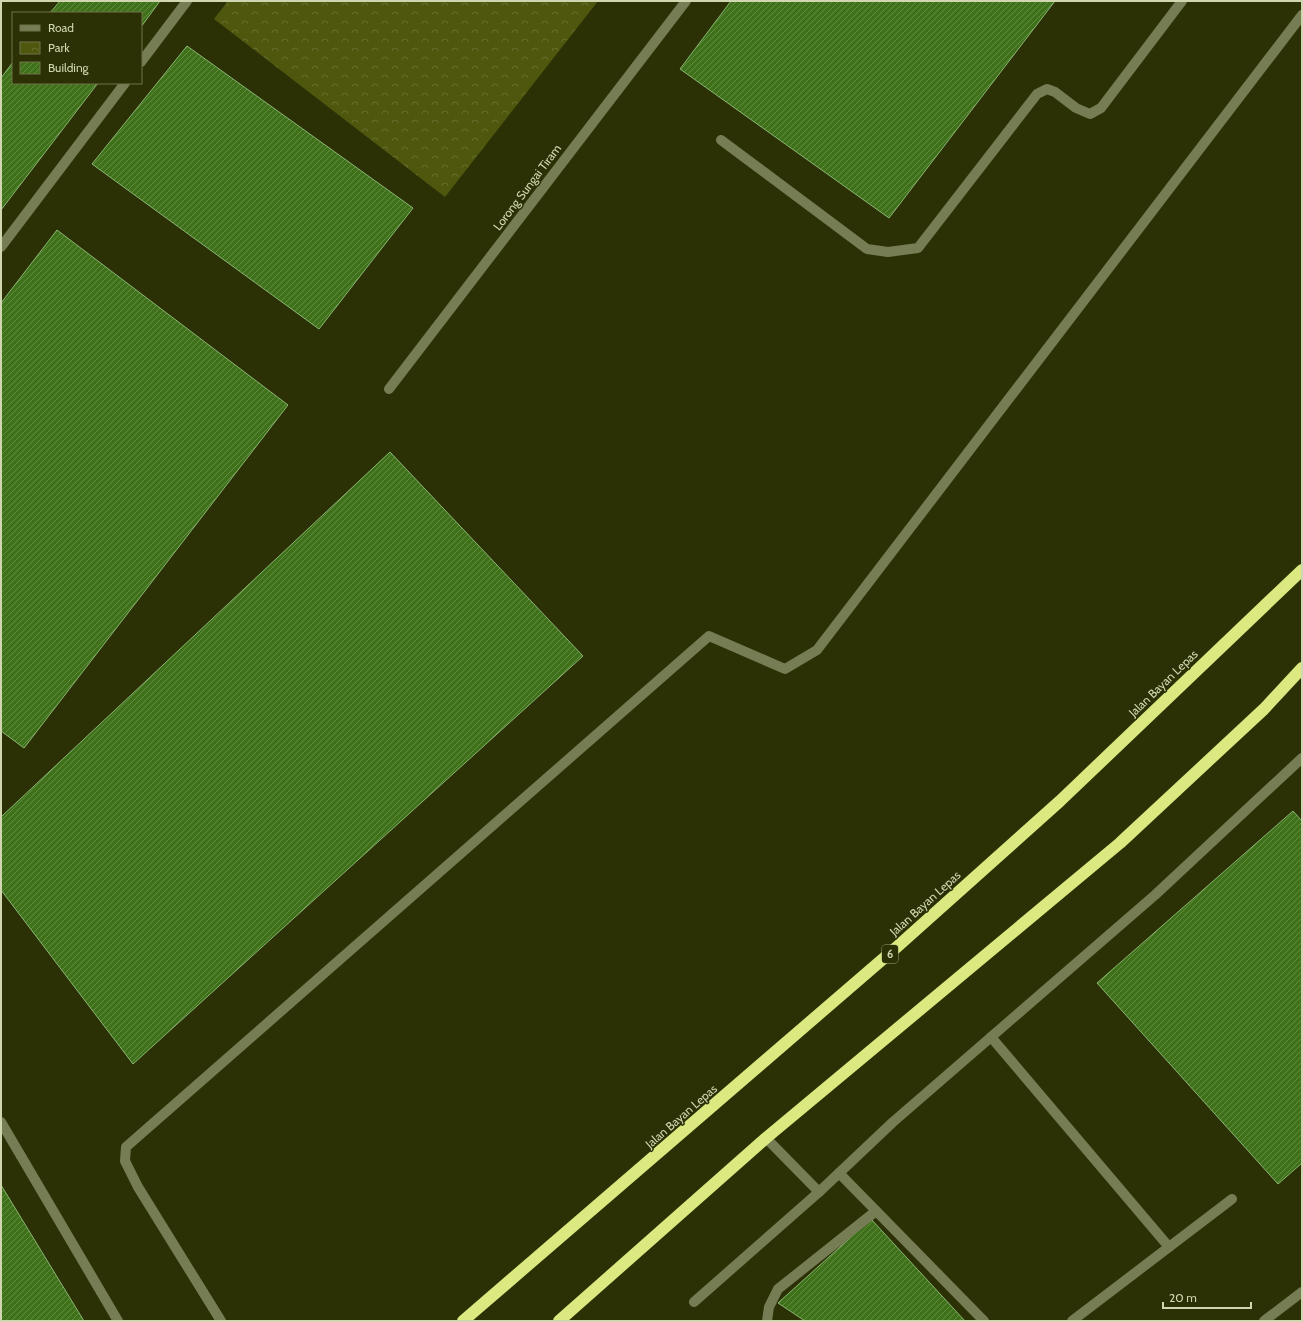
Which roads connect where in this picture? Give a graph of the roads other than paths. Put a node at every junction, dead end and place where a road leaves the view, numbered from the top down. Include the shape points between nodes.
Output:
1 (187, 1) edge
2 (686, 1) edge
3 (1182, 1) edge
4 (1302, 15) edge
5 (142, 61) edge
6 (124, 84) edge
7 (721, 140) dead end
8 (1, 247) edge
9 (389, 389) dead end
10 (1302, 570) edge
11 (1302, 668) edge
12 (1302, 758) edge
13 (991, 1037) junction
14 (1, 1122) edge
15 (766, 1138) junction
16 (839, 1174) junction
17 (819, 1192) junction
18 (1232, 1199) dead end
19 (876, 1211) junction
20 (1169, 1247) junction
21 (1302, 1292) edge
22 (694, 1302) dead end
23 (118, 1321) edge
24 (221, 1321) edge
25 (463, 1321) edge
26 (559, 1321) edge
27 (767, 1321) edge
28 (984, 1321) edge
29 (1072, 1321) edge
30 (1264, 1321) edge

1 - 5 street
2 - 9 street, Lorong Sungai Tiram
3 - 7 street via 1101,108 1090,114 1076,108 1047,88 1037,94 918,248 888,252 867,249
4 - 24 street via 817,650 785,669 709,636 126,1147 125,1161 138,1187
6 - 8 street
10 - 25 highway, Jalan Bayan Lepas / 6 via 1060,801 898,946
11 - 15 highway via 1264,709 1120,843
12 - 13 street via 1156,895
13 - 16 street via 893,1122
13 - 20 street
14 - 23 street
15 - 17 street
15 - 26 highway
16 - 17 street
16 - 19 street
17 - 22 street
18 - 20 street
19 - 27 street via 778,1289 769,1307
19 - 28 street
20 - 29 street
21 - 30 street

